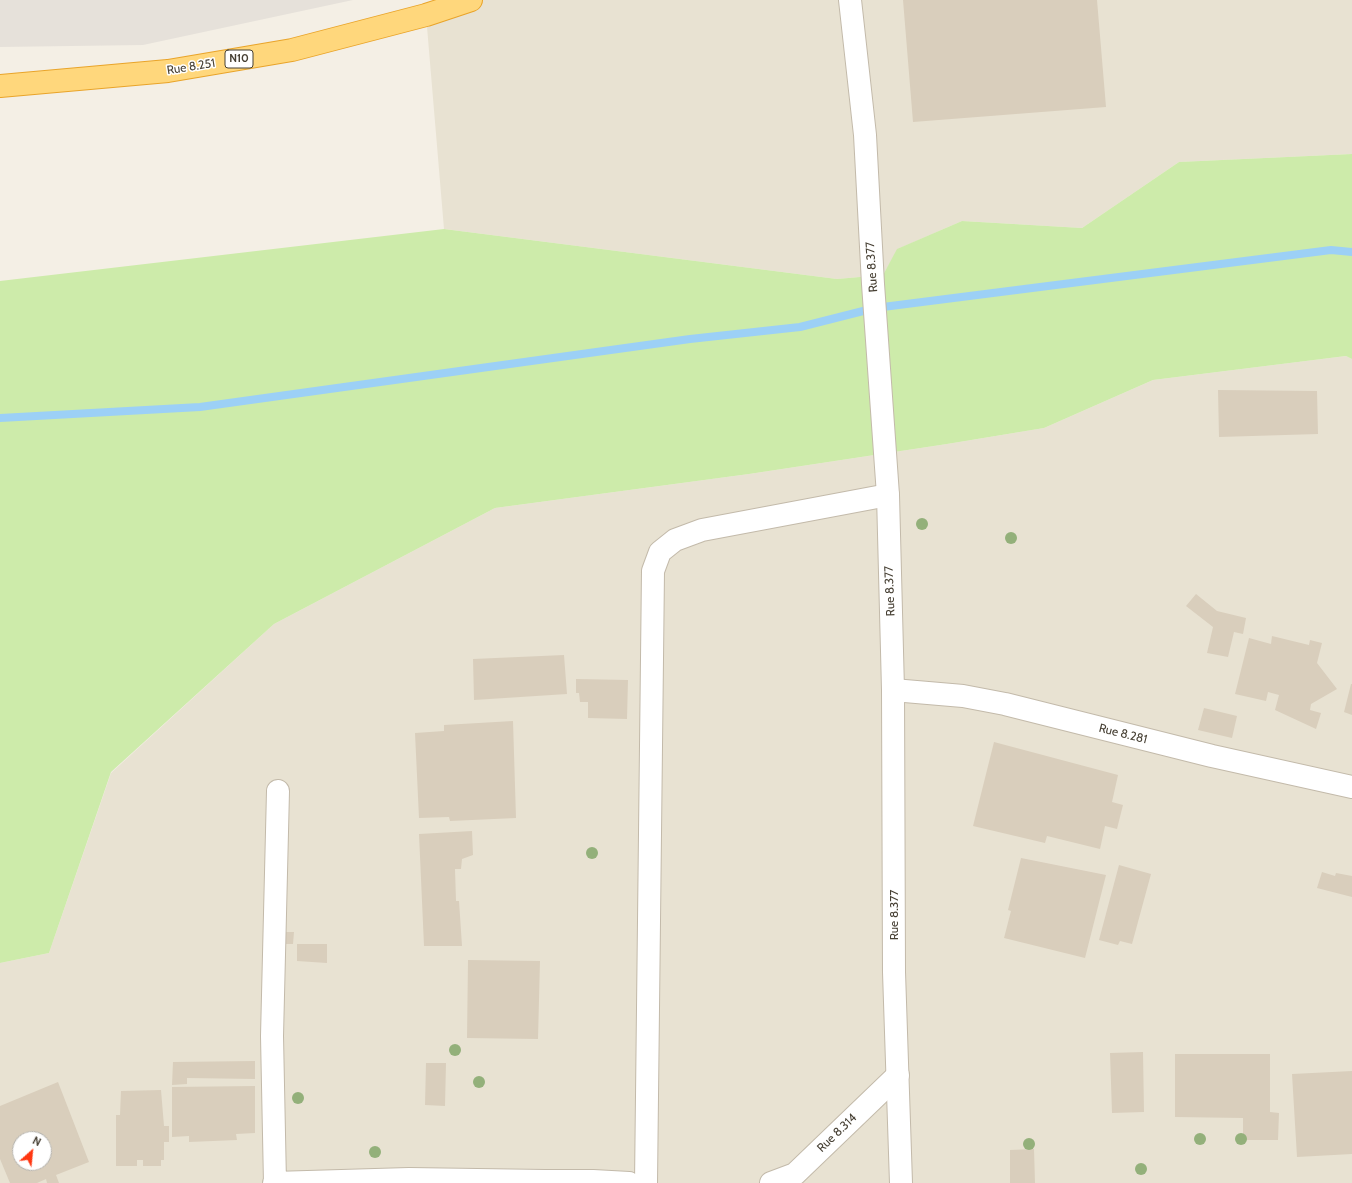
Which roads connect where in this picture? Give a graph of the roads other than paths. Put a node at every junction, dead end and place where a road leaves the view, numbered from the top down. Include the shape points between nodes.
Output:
1 (471, 0) edge
2 (850, 0) edge
3 (0, 86) edge
4 (888, 495) junction
5 (893, 690) junction
6 (1352, 787) edge
7 (278, 791) dead end
8 (898, 1075) junction
9 (275, 1183) edge
10 (629, 1183) edge
11 (646, 1183) edge
12 (771, 1183) edge
13 (901, 1183) edge

1 - 3 highway, Rue 8.251 / N10 via 426,15 292,50 168,71
2 - 4 street, Rue 8.377 via 865,135
4 - 5 street, Rue 8.377
4 - 11 street via 702,530 675,540 660,552 653,571
5 - 6 street, Rue 8.281 via 963,696 1005,704 1212,756
5 - 8 street, Rue 8.377 via 894,972
7 - 9 street via 272,1036
8 - 12 street, Rue 8.314 via 795,1174
8 - 13 street, Rue 8.377
9 - 10 street via 410,1179

